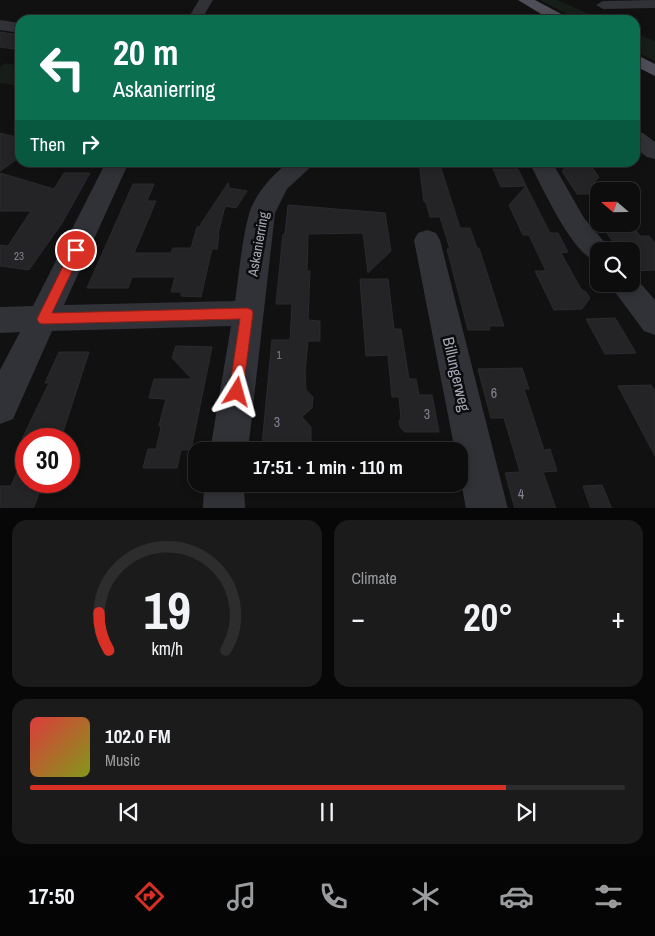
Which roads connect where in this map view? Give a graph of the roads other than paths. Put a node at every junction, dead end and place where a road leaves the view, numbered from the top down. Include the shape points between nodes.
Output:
1 (206, 0) edge
2 (525, 0) edge
3 (655, 4) edge
4 (603, 5) dead end
5 (197, 15) edge
6 (553, 15) edge
7 (0, 25) edge
8 (15, 27) edge
9 (640, 62) edge
10 (655, 71) edge
11 (640, 142) edge
12 (655, 152) edge
13 (116, 167) edge
14 (298, 167) edge
15 (543, 167) edge
16 (427, 240) dead end
17 (590, 242) edge
18 (631, 292) edge
19 (247, 313) junction
20 (43, 319) junction
21 (0, 320) edge
22 (655, 322) edge
23 (0, 407) edge
24 (230, 442) edge
25 (224, 492) edge
26 (224, 508) edge
27 (487, 508) edge

1 - 5 street
2 - 6 main road
3 - 4 street
7 - 8 street
9 - 10 main road
11 - 12 street
13 - 20 street
14 - 19 street, Askanierring via 281,179 262,213
15 - 17 street via 575,224
16 - 27 street, Billungerweg
18 - 22 street
19 - 20 street
19 - 24 street, Askanierring
20 - 21 street
20 - 23 street
25 - 26 street

